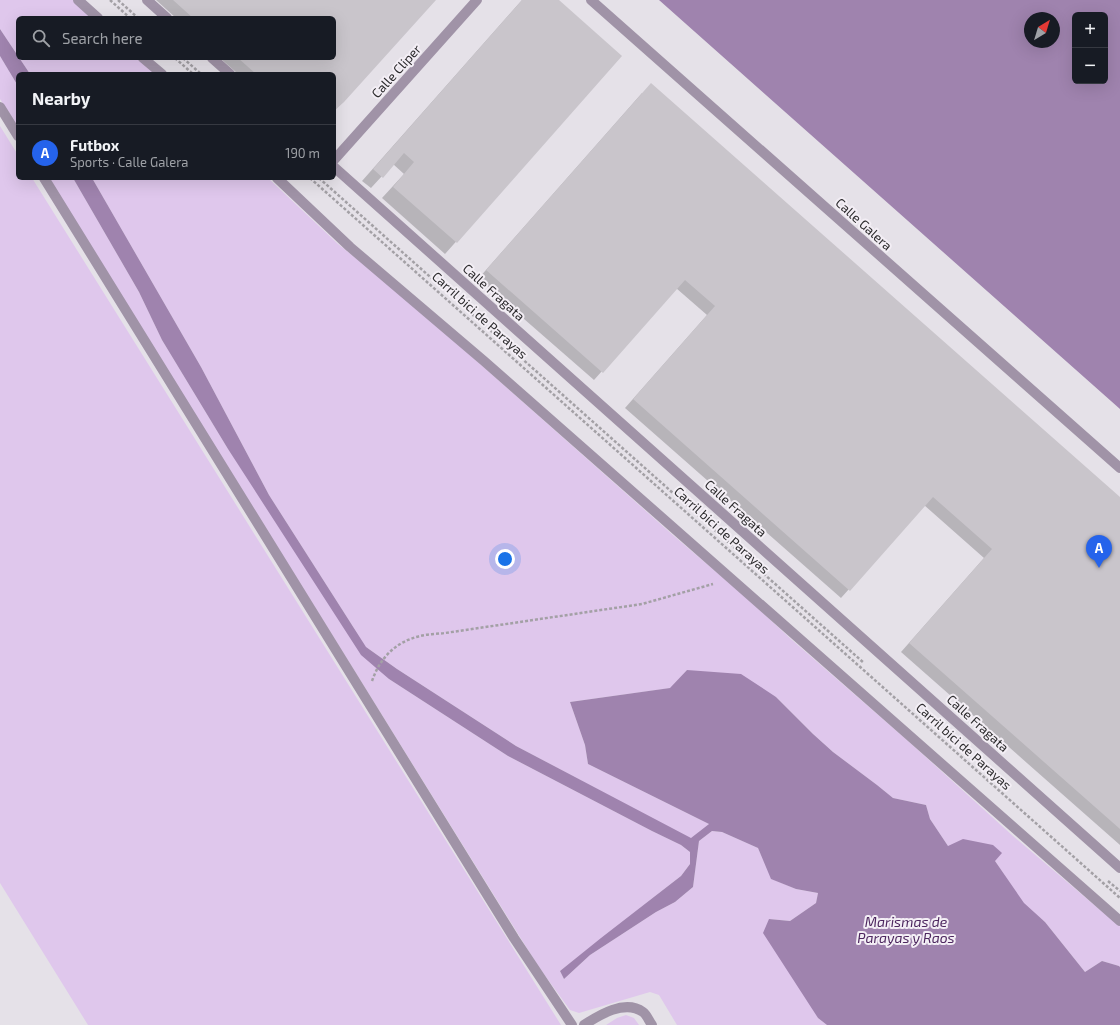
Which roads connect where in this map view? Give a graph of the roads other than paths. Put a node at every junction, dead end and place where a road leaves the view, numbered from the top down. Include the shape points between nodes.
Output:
1 (78, 0) edge
2 (146, 0) edge
3 (478, 0) edge
4 (592, 0) edge
5 (96, 16) edge
6 (165, 16) edge
7 (145, 60) edge
8 (214, 60) edge
9 (160, 72) edge
10 (228, 72) edge
11 (0, 107) edge
12 (16, 133) edge
13 (336, 158) edge
14 (336, 169) edge
15 (45, 180) edge
16 (279, 180) edge
17 (1120, 468) edge
18 (1120, 868) edge
19 (1120, 921) edge
20 (572, 1025) edge
21 (584, 1025) edge
22 (652, 1025) edge

1 - 5 street
2 - 6 street
3 - 13 street, Calle Cliper
4 - 17 street, Calle Galera
7 - 9 street
8 - 10 street
11 - 12 street
14 - 18 street, Calle Fragata
15 - 20 street via 514,938
16 - 19 street via 350,247 484,361
21 - 22 street via 597,1017 629,1007 644,1013

